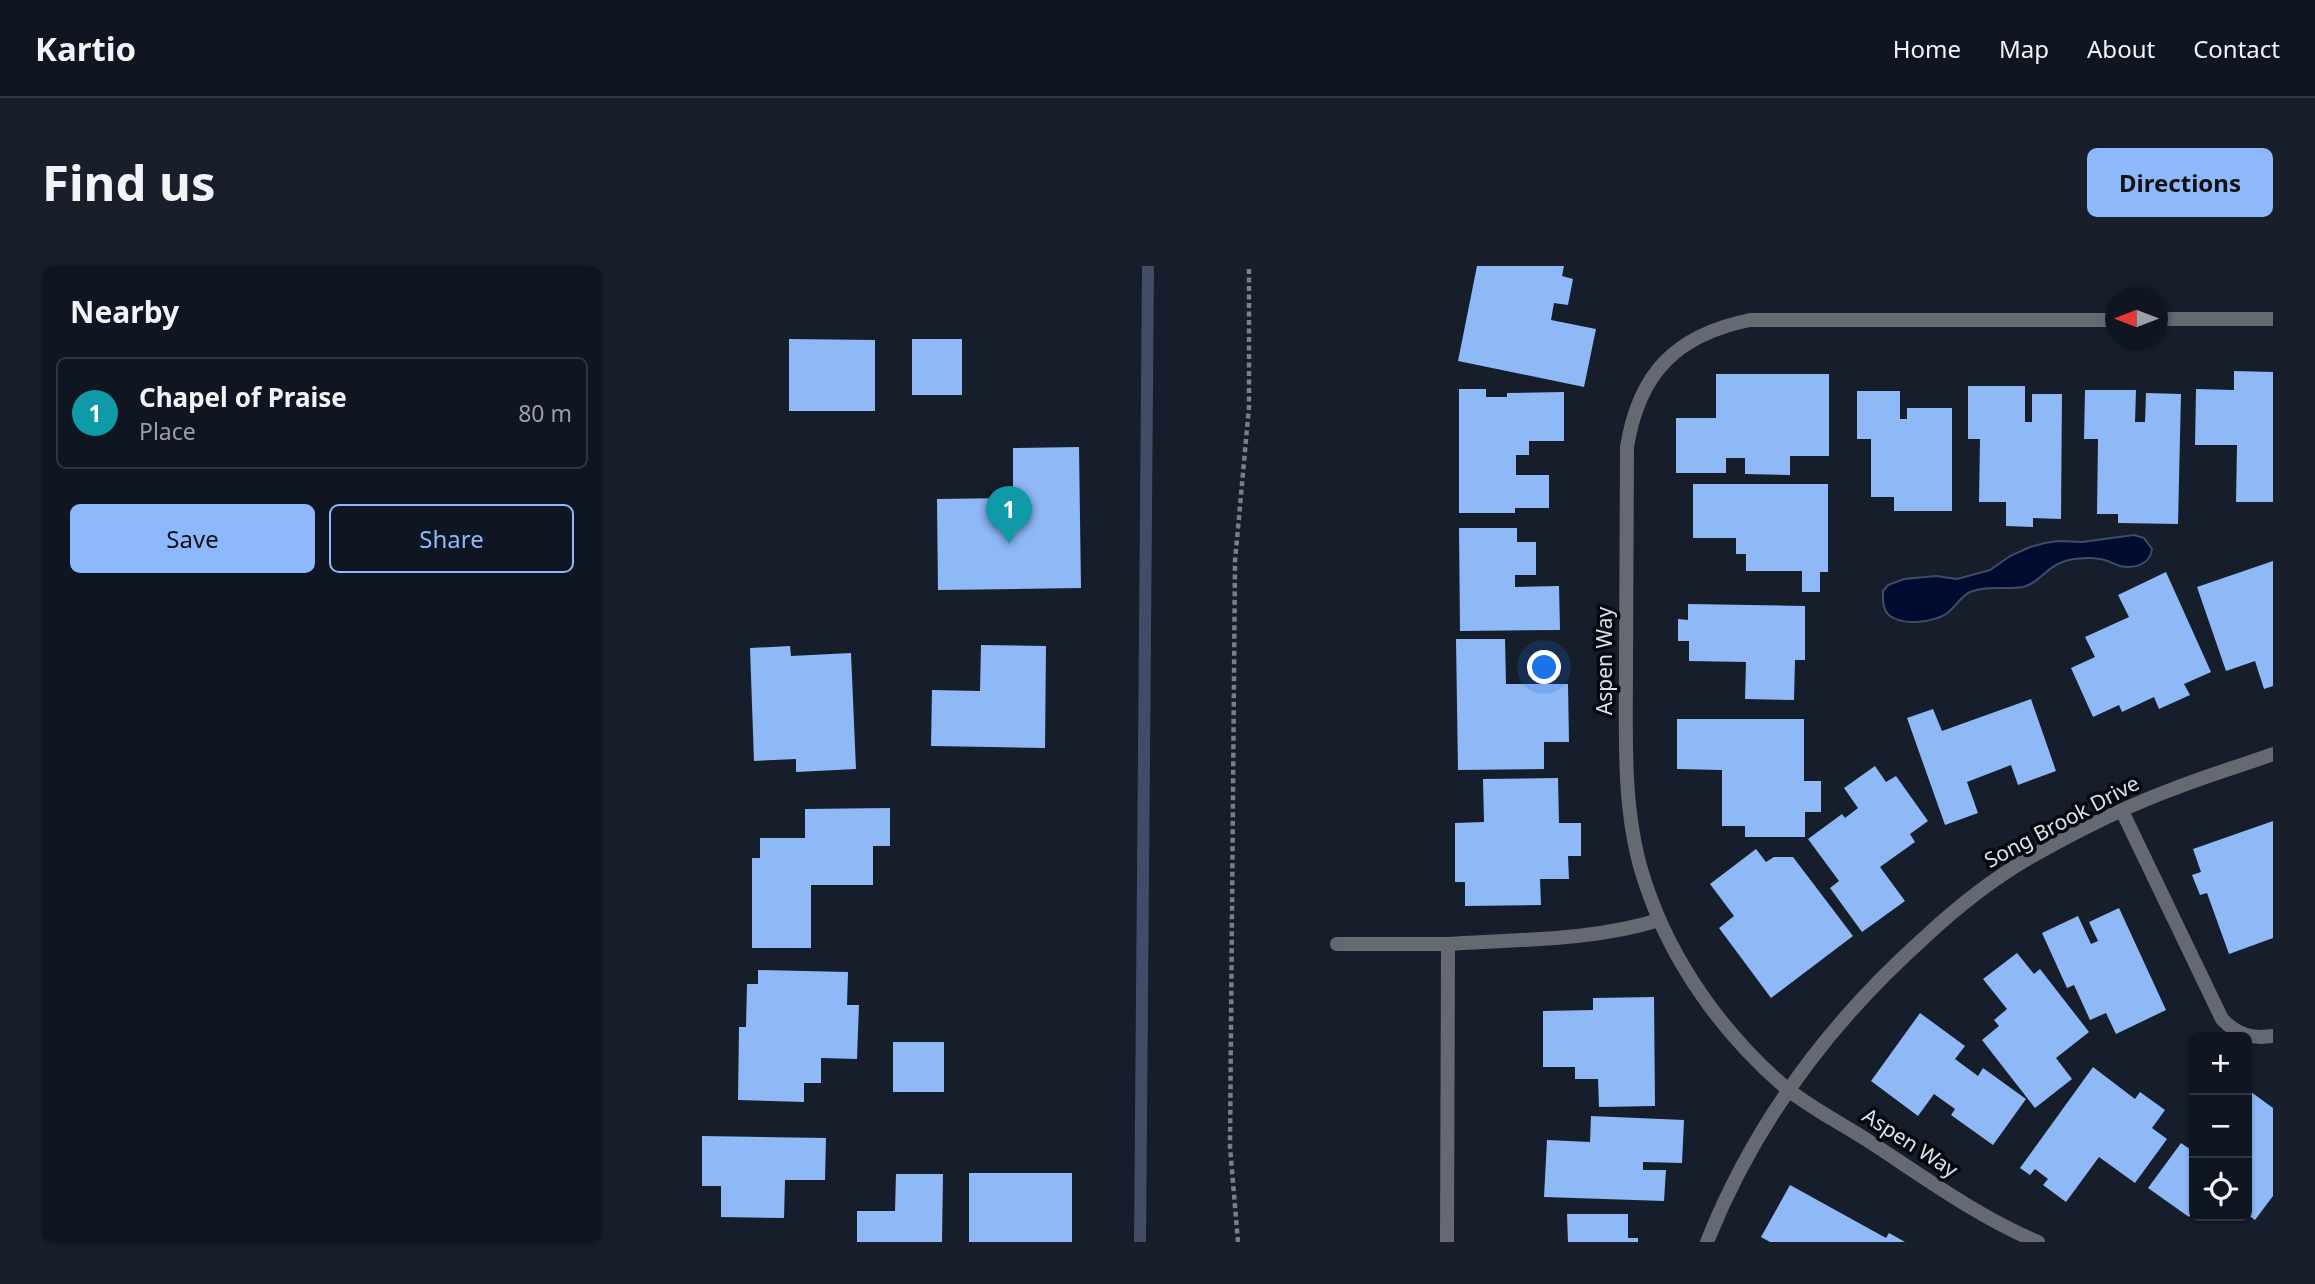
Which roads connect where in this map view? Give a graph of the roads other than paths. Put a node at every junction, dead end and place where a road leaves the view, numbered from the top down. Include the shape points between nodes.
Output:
1 (2168, 319) edge
2 (2273, 319) edge
3 (2105, 320) edge
4 (2273, 754) edge
5 (2122, 811) junction
6 (1659, 920) junction
7 (1338, 944) dead end
8 (1448, 944) junction
9 (2273, 1037) edge
10 (1787, 1089) junction
11 (1447, 1242) edge
12 (1707, 1242) edge
13 (2038, 1242) edge

1 - 2 street
3 - 6 street, Aspen Way via 1751,320 1697,338 1656,372 1640,397 1627,447 1626,766 1635,839
4 - 5 street, Song Brook Drive
5 - 9 street via 2222,1019 2242,1035
5 - 10 street, Song Brook Drive via 2029,858 1949,915 1866,994
6 - 8 street via 1604,933
6 - 10 street, Aspen Way via 1719,1019
7 - 8 street
8 - 11 street
10 - 12 street, Song Brook Drive via 1742,1167
10 - 13 street, Aspen Way via 1971,1207

